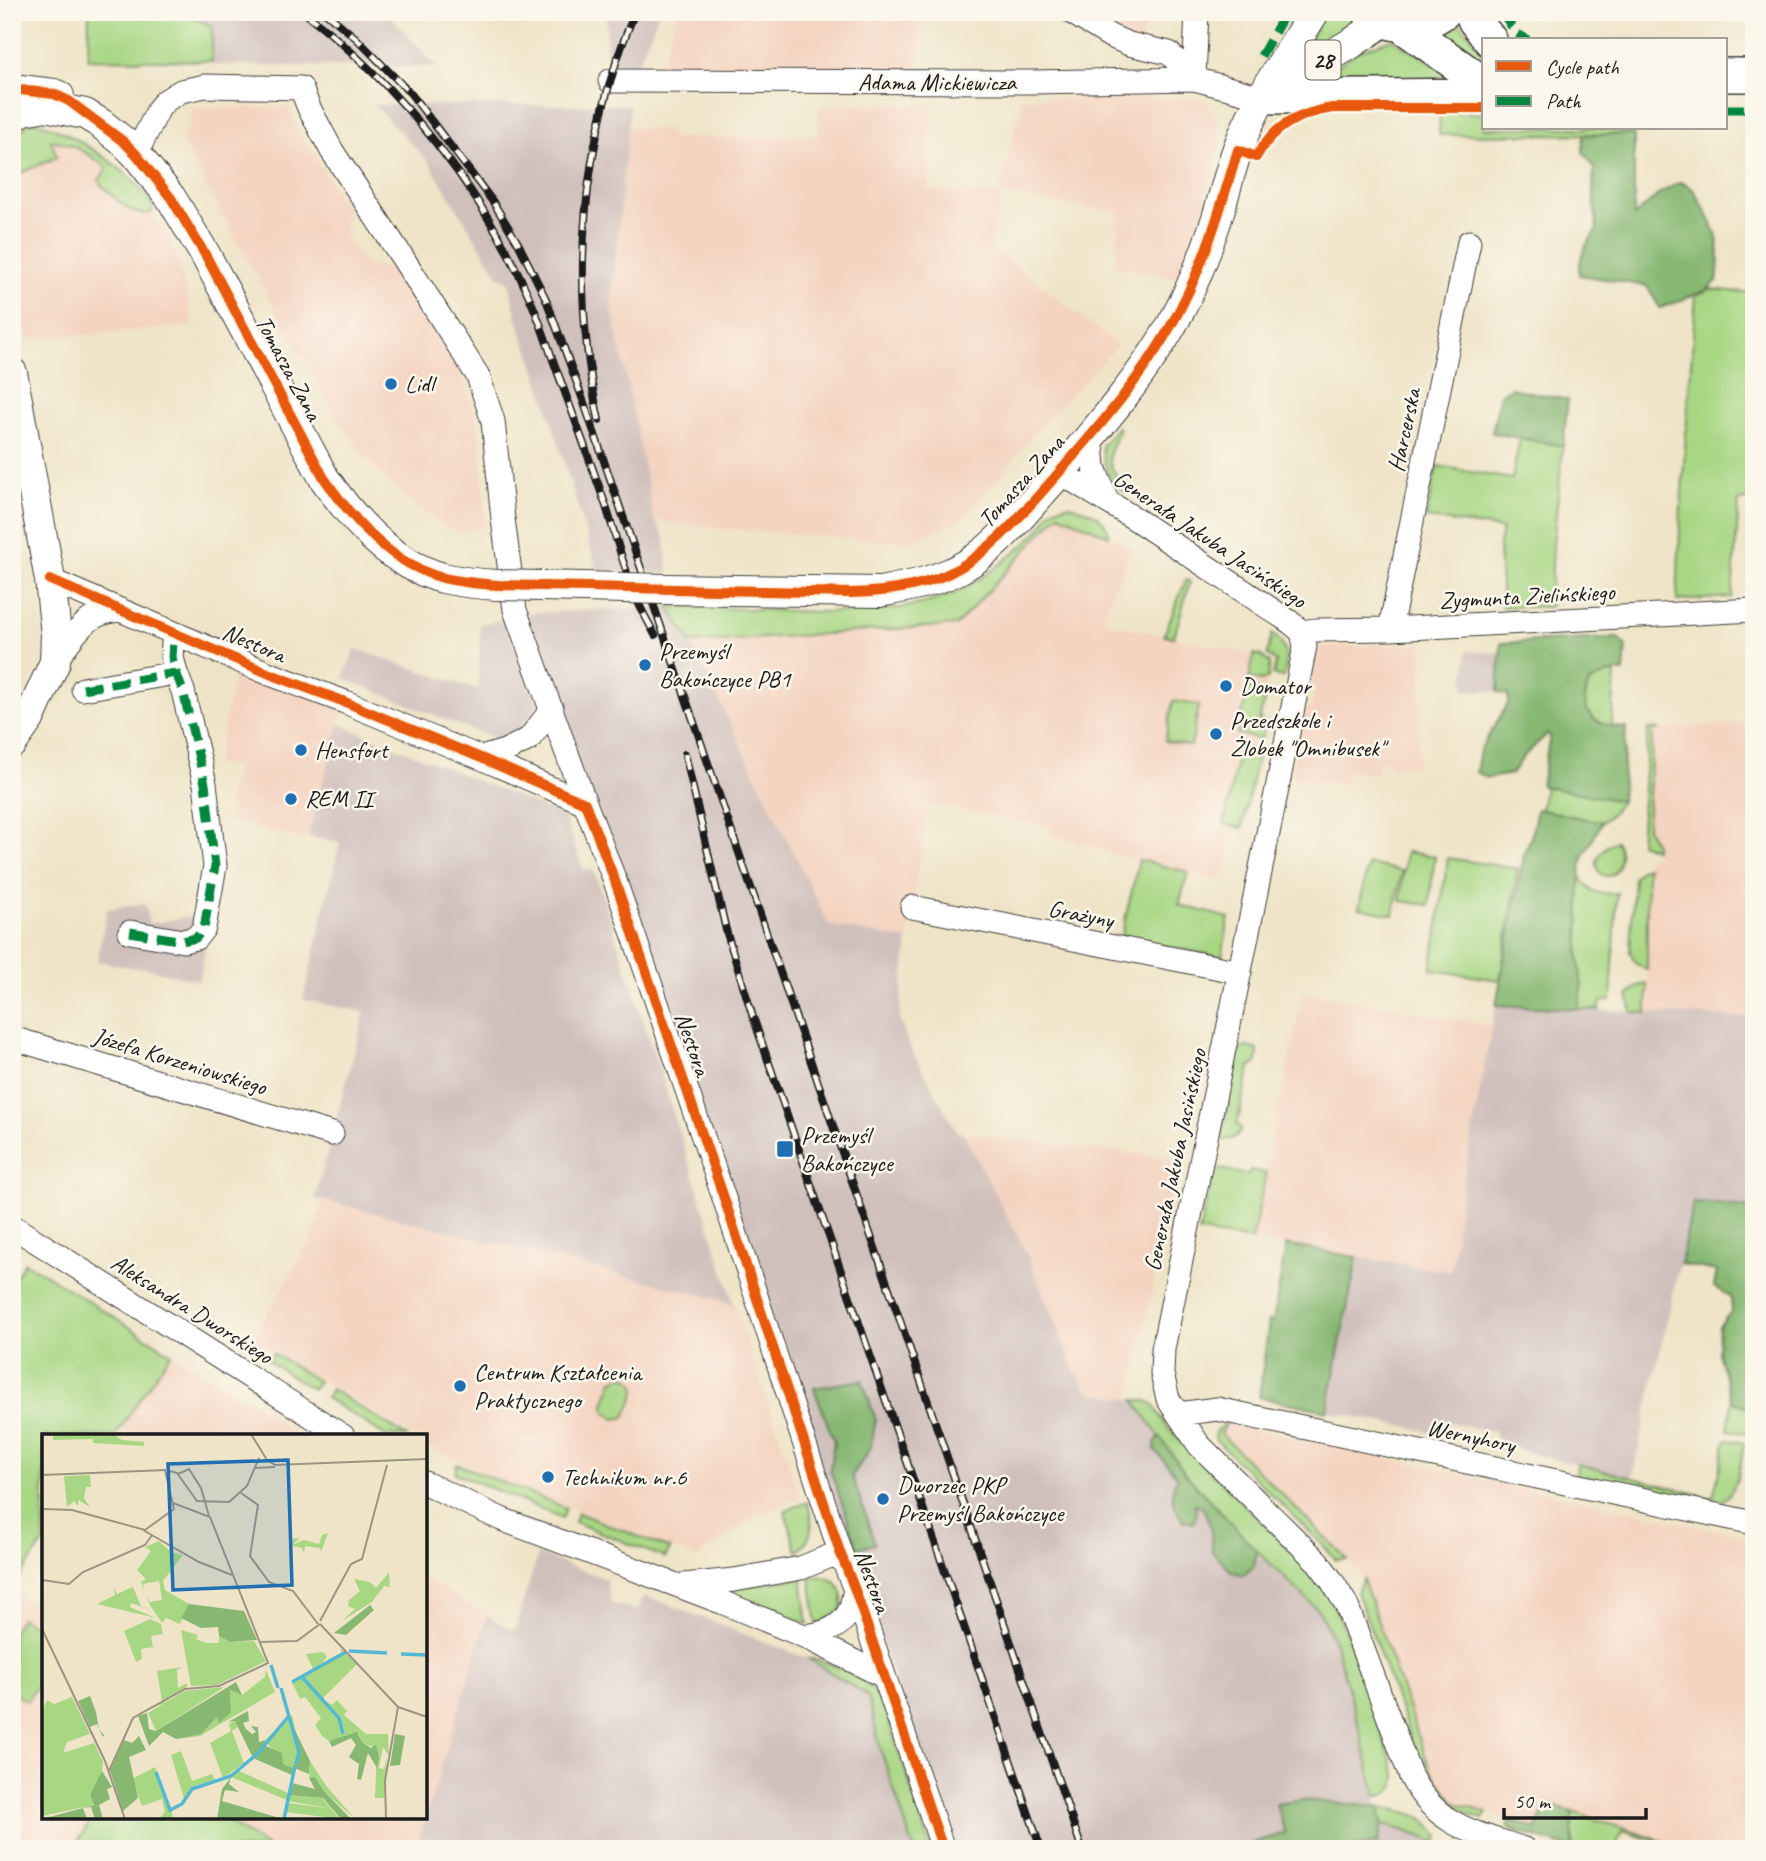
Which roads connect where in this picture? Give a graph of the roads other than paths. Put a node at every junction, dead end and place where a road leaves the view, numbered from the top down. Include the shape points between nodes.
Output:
1 (1071, 12) edge
2 (1197, 12) edge
3 (1314, 12) edge
4 (1444, 12) edge
5 (1471, 12) edge
6 (1385, 19) edge
7 (1488, 38) edge
8 (1728, 75) edge
9 (1754, 75) edge
10 (1194, 79) junction
11 (1482, 80) edge
12 (610, 81) dead end
13 (12, 89) edge
14 (1482, 95) edge
15 (1728, 95) edge
16 (1754, 95) edge
17 (1262, 97) junction
18 (85, 114) junction
19 (12, 116) edge
20 (136, 154) junction
21 (1469, 242) dead end
22 (12, 373) edge
23 (1091, 435) junction
24 (1059, 472) junction
25 (1107, 501) junction
26 (50, 579) junction
27 (121, 610) junction
28 (1754, 610) edge
29 (1390, 629) junction
30 (1302, 632) junction
31 (177, 634) junction
32 (55, 662) junction
33 (176, 673) junction
34 (83, 689) dead end
35 (552, 709) junction
36 (12, 743) edge
37 (481, 758) junction
38 (585, 803) junction
39 (912, 907) dead end
40 (130, 932) dead end
41 (1240, 972) junction
42 (12, 1038) edge
43 (332, 1135) dead end
44 (12, 1226) edge
45 (1178, 1414) junction
46 (340, 1434) edge
47 (427, 1484) edge
48 (1754, 1523) edge
49 (840, 1552) junction
50 (677, 1585) junction
51 (855, 1590) junction
52 (804, 1636) junction
53 (883, 1676) junction
54 (943, 1849) edge
55 (1524, 1849) edge

1 - 10 street via 1129,44 1169,53
2 - 10 street
3 - 17 main road, Tomasza Zana / 28
4 - 6 highway, 28 via 1420,24
5 - 7 highway
6 - 11 highway
6 - 17 main road, 28
8 - 9 highway
10 - 12 street, Adama Mickiewicza
10 - 17 street, Adama Mickiewicza
13 - 18 main road, 28 via 54,93
14 - 17 highway, 28
15 - 16 highway
17 - 23 main road, Tomasza Zana / 28 via 1238,150 1200,268 1181,307 1150,359
18 - 19 main road, Tomasza Zana / 28 via 46,106
18 - 20 main road, Tomasza Zana / 28
20 - 24 main road, Tomasza Zana / 28, bridge via 187,223 342,505 365,530 411,565 445,578 498,585 880,592 957,570 982,554
20 - 35 street, Nestora via 159,108 181,91 205,86 301,88 332,151 478,376 493,421 514,610
21 - 29 street, Harcerska
22 - 26 main road
23 - 24 main road, Tomasza Zana / 28
23 - 25 street via 1094,467
24 - 25 street, Generała Jakuba Jasińskiego
25 - 30 street, Generała Jakuba Jasińskiego
26 - 27 street, Nestora
26 - 32 main road
27 - 31 street, Nestora
27 - 32 street via 95,615
28 - 29 street, Zygmunta Zielińskiego
29 - 30 street, Zygmunta Zielińskiego
30 - 41 street, Generała Jakuba Jasińskiego via 1301,670
31 - 33 street via 172,657
31 - 37 street, Nestora
32 - 36 main road via 29,719
33 - 34 street
33 - 40 street via 205,784 215,866 204,928 196,938 183,941
35 - 37 street via 529,739
35 - 38 street, Nestora
37 - 38 street, Nestora
38 - 49 street, Nestora via 724,1198
39 - 41 street, Grażyny
41 - 45 street, Generała Jakuba Jasińskiego via 1163,1349 1166,1393
42 - 43 street, Józefa Korzeniowskiego
44 - 46 street, Aleksandra Dworskiego
45 - 48 street, Wernyhory via 1217,1409
45 - 55 street, Generała Jakuba Jasińskiego via 1199,1445 1332,1581 1346,1604 1420,1795 1450,1822
47 - 50 street via 501,1519
49 - 50 street via 801,1569
49 - 51 street, Nestora
50 - 52 street
51 - 52 street via 848,1613 835,1628
51 - 53 street, Nestora
52 - 53 street
53 - 54 street, Nestora

